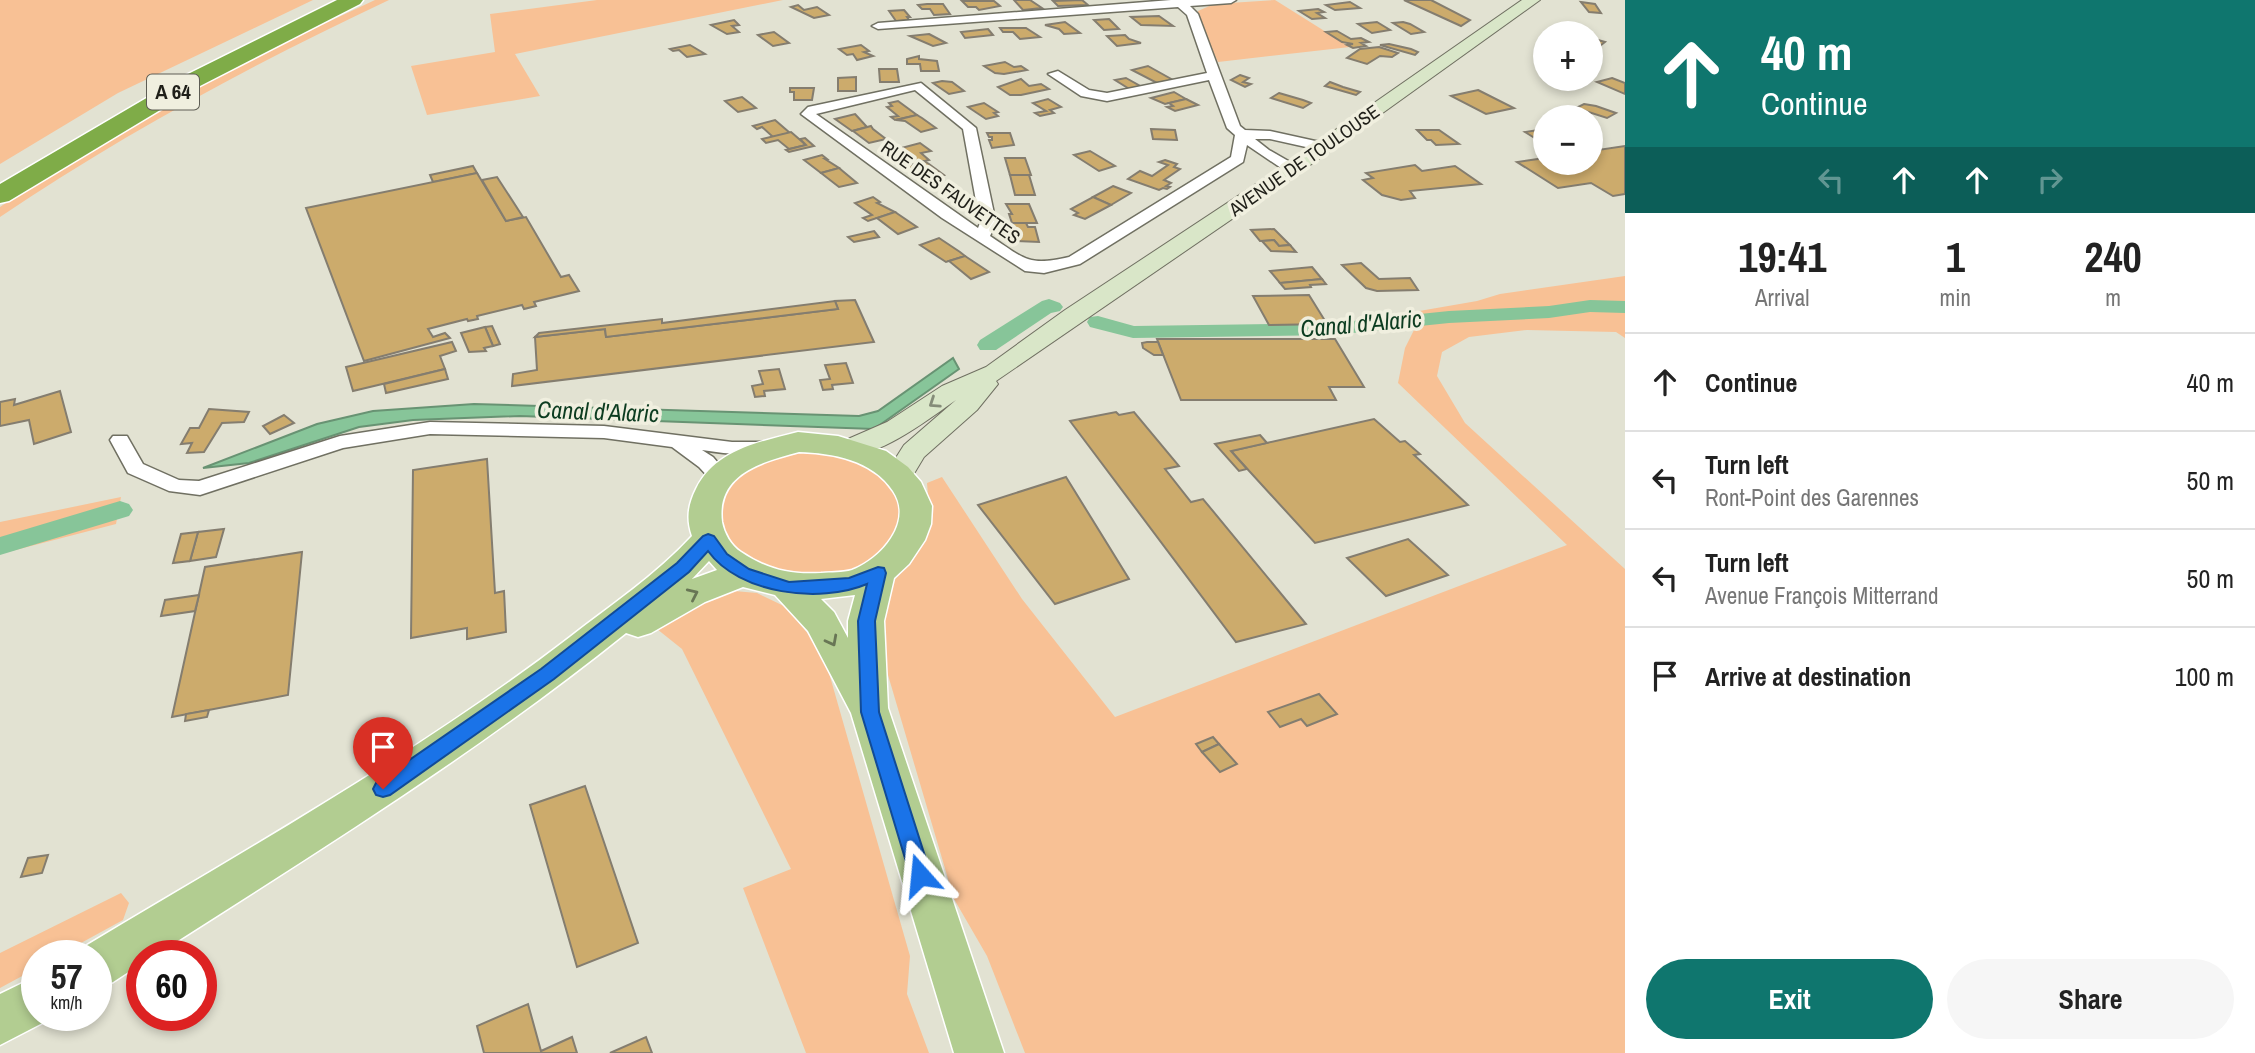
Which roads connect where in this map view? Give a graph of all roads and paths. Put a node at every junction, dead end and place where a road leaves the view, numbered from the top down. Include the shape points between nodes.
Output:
1 (333, 0) edge
2 (353, 0) edge
3 (1231, 0) edge
4 (1532, 0) edge
5 (1180, 2) edge
6 (878, 26) dead end
7 (1054, 74) dead end
8 (1212, 76) junction
9 (1242, 134) junction
10 (1324, 147) junction
11 (1292, 169) junction
12 (0, 179) edge
13 (0, 195) edge
14 (982, 237) junction
15 (995, 372) junction
16 (120, 440) dead end
17 (666, 440) junction
18 (773, 446) junction
19 (851, 448) junction
20 (899, 475) junction
21 (719, 476) junction
22 (708, 540) junction
23 (743, 573) junction
24 (878, 573) junction
25 (789, 588) junction
26 (548, 674) junction
27 (870, 712) junction
28 (112, 956) edge
29 (21, 1009) edge
30 (0, 1021) edge
31 (979, 1053) edge

1 - 12 highway, A 64 via 172,80
2 - 13 highway, A 64 via 192,81
3 - 5 street
4 - 10 main road, AVENUE DE TOULOUSE
5 - 6 street
5 - 8 street via 1192,14
7 - 8 street via 1085,93 1107,97
8 - 9 street via 1234,128
9 - 10 street
9 - 11 street
9 - 14 street, RUE DES FAUVETTES via 1238,159 1074,261 1044,268 1025,266
10 - 11 main road, AVENUE DE TOULOUSE
11 - 15 main road, AVENUE DE TOULOUSE
14 - 14 street, RUE DES FAUVETTES via 947,215 808,114 917,86 969,128 988,223
15 -> 19 main road via 951,393 897,428
15 - 20 main road via 968,404 914,451
16 - 17 street via 135,468 176,486 200,488 340,442 430,428 604,432
17 - 18 street via 732,448
17 - 21 street via 687,449
18 - 19 main road via 798,442
18 - 21 main road via 748,455
19 - 20 main road
20 - 24 main road via 914,500 914,532 898,556
21 - 22 main road via 703,507
22 - 23 main road
22 - 26 main road via 683,568
23 - 25 main road
26 -> 23 main road via 693,593
24 - 25 main road via 851,584
24 - 27 main road via 866,621
25 -> 27 main road via 821,622
26 - 28 main road via 394,782
27 - 31 main road
29 - 30 main road

